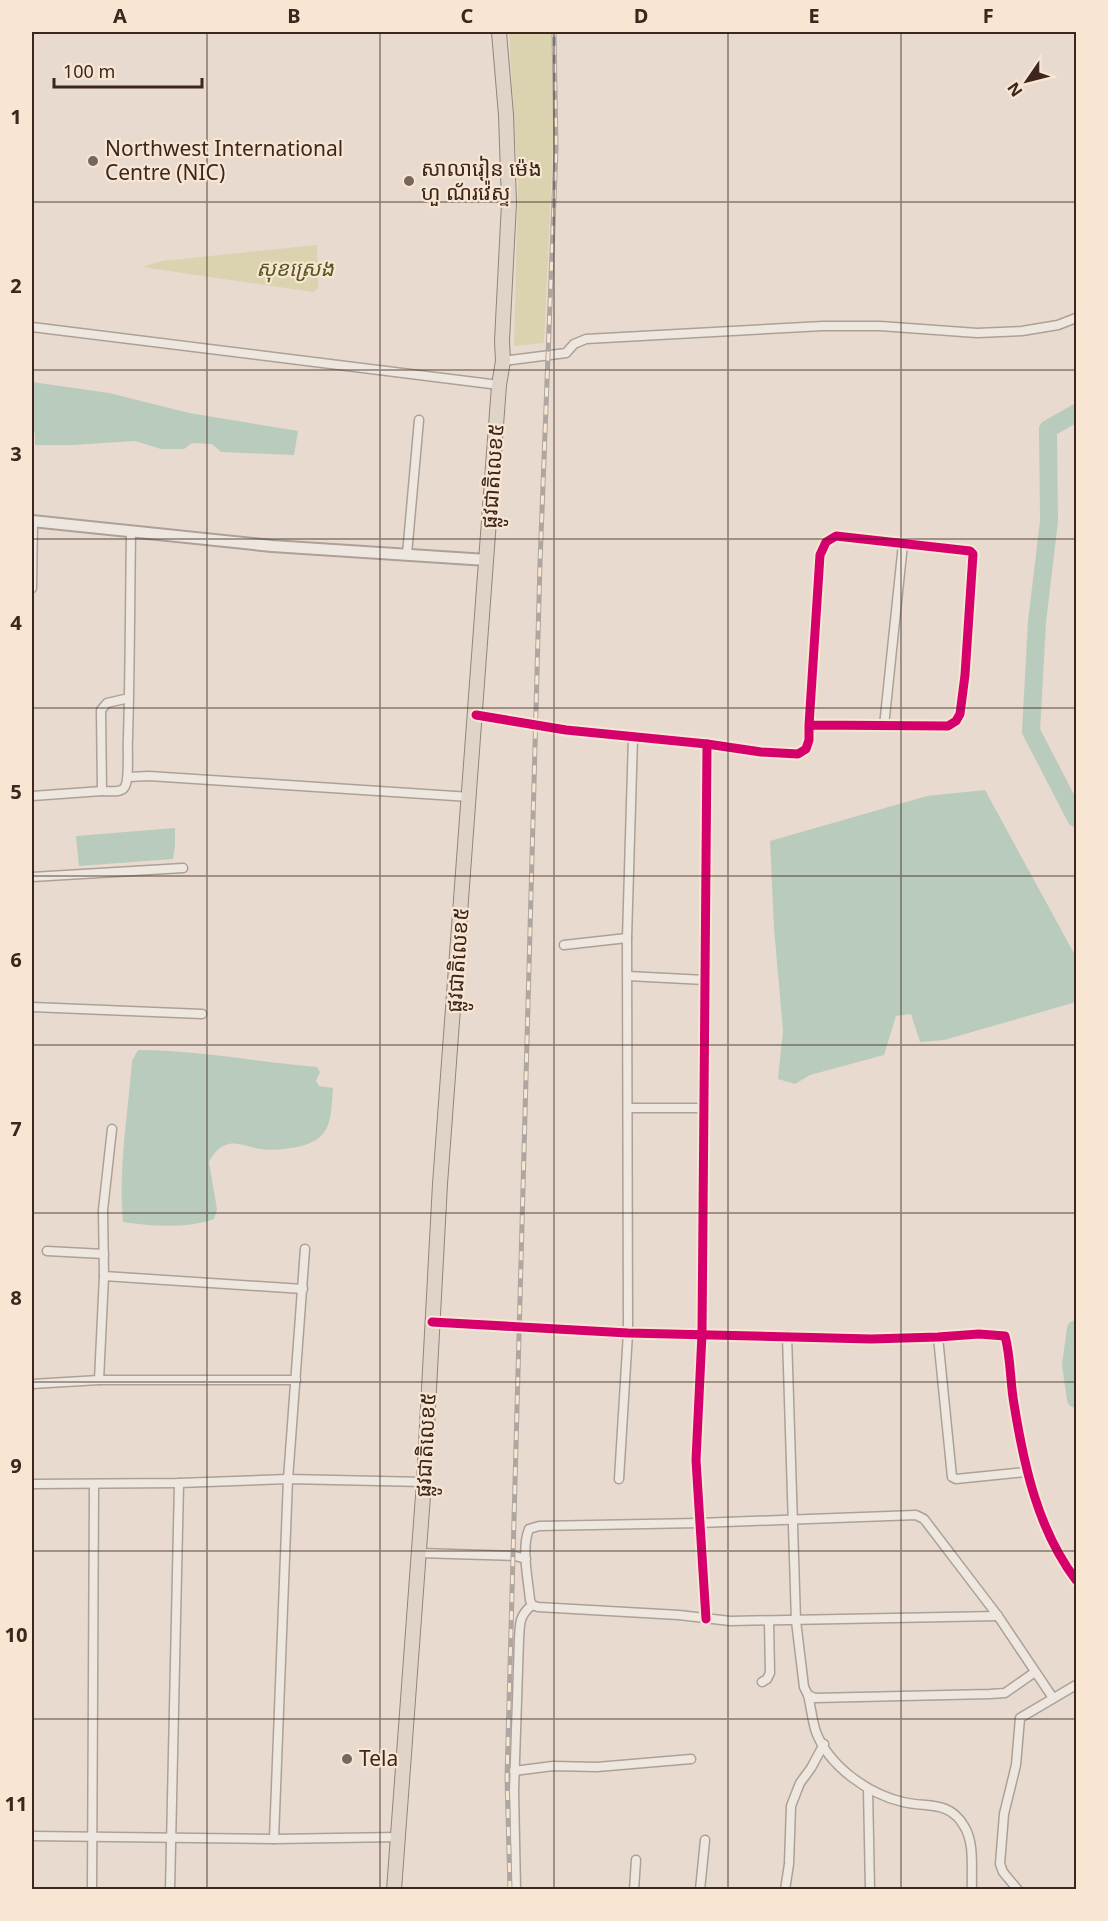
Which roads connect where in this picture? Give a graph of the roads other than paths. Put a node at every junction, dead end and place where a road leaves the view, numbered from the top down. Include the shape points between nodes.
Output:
1 (499, 32) edge
2 (1077, 318) edge
3 (32, 327) edge
4 (503, 361) junction
5 (499, 385) junction
6 (419, 420) dead end
7 (32, 521) edge
8 (130, 531) junction
9 (903, 544) junction
10 (407, 554) junction
11 (487, 560) junction
12 (32, 588) edge
13 (129, 699) junction
14 (476, 715) junction
15 (809, 725) junction
16 (884, 726) junction
17 (633, 736) junction
18 (707, 744) junction
19 (128, 777) junction
20 (102, 791) junction
21 (32, 796) edge
22 (470, 797) junction
23 (183, 868) dead end
24 (32, 876) edge
25 (627, 938) junction
26 (564, 945) dead end
27 (627, 976) junction
28 (705, 980) junction
29 (32, 1007) edge
30 (202, 1014) dead end
31 (628, 1108) junction
32 (704, 1108) junction
33 (112, 1129) dead end
34 (305, 1249) dead end
35 (47, 1251) dead end
36 (104, 1254) junction
37 (104, 1276) junction
38 (303, 1289) junction
39 (432, 1322) junction
40 (628, 1332) junction
41 (702, 1334) junction
42 (787, 1336) junction
43 (938, 1337) junction
44 (99, 1380) junction
45 (296, 1380) junction
46 (32, 1384) edge
47 (1026, 1472) junction
48 (288, 1479) junction
49 (619, 1479) dead end
50 (424, 1482) junction
51 (179, 1483) junction
52 (32, 1484) edge
53 (94, 1485) junction
54 (793, 1519) junction
55 (699, 1523) junction
56 (419, 1552) junction
57 (526, 1559) junction
58 (1077, 1580) edge
59 (532, 1605) junction
60 (998, 1616) junction
61 (706, 1619) junction
62 (769, 1621) junction
63 (796, 1621) junction
64 (1035, 1672) junction
65 (762, 1682) dead end
66 (1077, 1685) edge
67 (808, 1695) junction
68 (1053, 1698) junction
69 (824, 1744) junction
70 (691, 1759) dead end
71 (514, 1771) junction
72 (868, 1790) junction
73 (32, 1836) edge
74 (91, 1837) junction
75 (172, 1837) junction
76 (398, 1837) junction
77 (274, 1839) junction
78 (705, 1840) dead end
79 (636, 1860) dead end
80 (92, 1890) edge
81 (170, 1890) edge
82 (394, 1890) edge
83 (516, 1890) edge
84 (634, 1890) edge
85 (700, 1890) edge
86 (785, 1890) edge
87 (870, 1890) edge
88 (972, 1890) edge
89 (1018, 1890) edge

1 - 4 highway, ផ្លូវជាតិលេខ៥ via 509,203
2 - 4 street via 1022,331 977,333 823,326 586,339 566,353
3 - 5 street
4 - 5 highway, ផ្លូវជាតិលេខ៥
5 - 11 highway, ផ្លូវជាតិលេខ៥
6 - 10 street
7 - 8 street
7 - 12 street
8 - 10 street via 272,546
8 - 13 street
9 - 15 street via 836,536 822,547
9 - 16 street
9 - 16 street via 966,549 973,554 965,675 957,721 948,726
10 - 11 street
11 - 14 highway, ផ្លូវជាតិលេខ៥
13 - 19 street
13 - 20 street via 107,703 100,710
14 - 17 street
14 - 22 highway, ផ្លូវជាតិលេខ៥
15 - 16 street
15 - 18 street via 806,749 798,754
17 - 18 street
17 - 25 street
18 - 28 street
19 - 20 street via 122,789
19 - 22 street
20 - 21 street
22 - 39 highway, ផ្លូវជាតិលេខ៥
23 - 24 street
25 - 26 street
25 - 27 street
27 - 28 street
27 - 31 street
28 - 32 street
29 - 30 street
31 - 32 street
31 - 40 street
32 - 41 street
33 - 36 street via 103,1210
34 - 38 street
35 - 36 street
36 - 37 street
37 - 38 street
37 - 44 street
38 - 45 street
39 - 40 street
39 - 50 highway, ផ្លូវជាតិលេខ៥
40 - 41 street
40 - 49 street
41 - 42 street
41 - 55 street via 696,1460
42 - 43 street
42 - 54 street
43 - 47 street via 1005,1336
43 - 47 street via 952,1477
44 - 45 street
44 - 46 street
45 - 48 street
47 - 58 street via 1061,1560
48 - 50 street
48 - 51 street
48 - 77 street
50 - 56 highway, ផ្លូវជាតិលេខ៥
51 - 53 street
51 - 75 street
52 - 53 street
53 - 74 street
54 - 55 street
54 - 60 street via 916,1515 924,1519
54 - 63 street
55 - 57 street via 529,1528
55 - 61 street
56 - 57 street
56 - 76 highway, ផ្លូវជាតិលេខ៥
57 - 59 street
59 - 61 street
59 - 71 street via 520,1618
60 - 63 street
60 - 64 street
61 - 62 street
62 - 63 street
62 - 65 street via 770,1673
63 - 67 street
64 - 67 street via 1005,1693 827,1698
64 - 68 street
66 - 68 street
67 - 69 street
68 - 89 street via 1020,1718 1000,1864
69 - 72 street via 847,1774
69 - 86 street via 791,1806
70 - 71 street
71 - 83 street
72 - 87 street
72 - 88 street via 903,1802 950,1810 965,1827
73 - 74 street
74 - 75 street
74 - 80 street
75 - 77 street
75 - 81 street
76 - 77 street
76 - 82 highway, ផ្លូវជាតិលេខ៥
78 - 85 street
79 - 84 street

